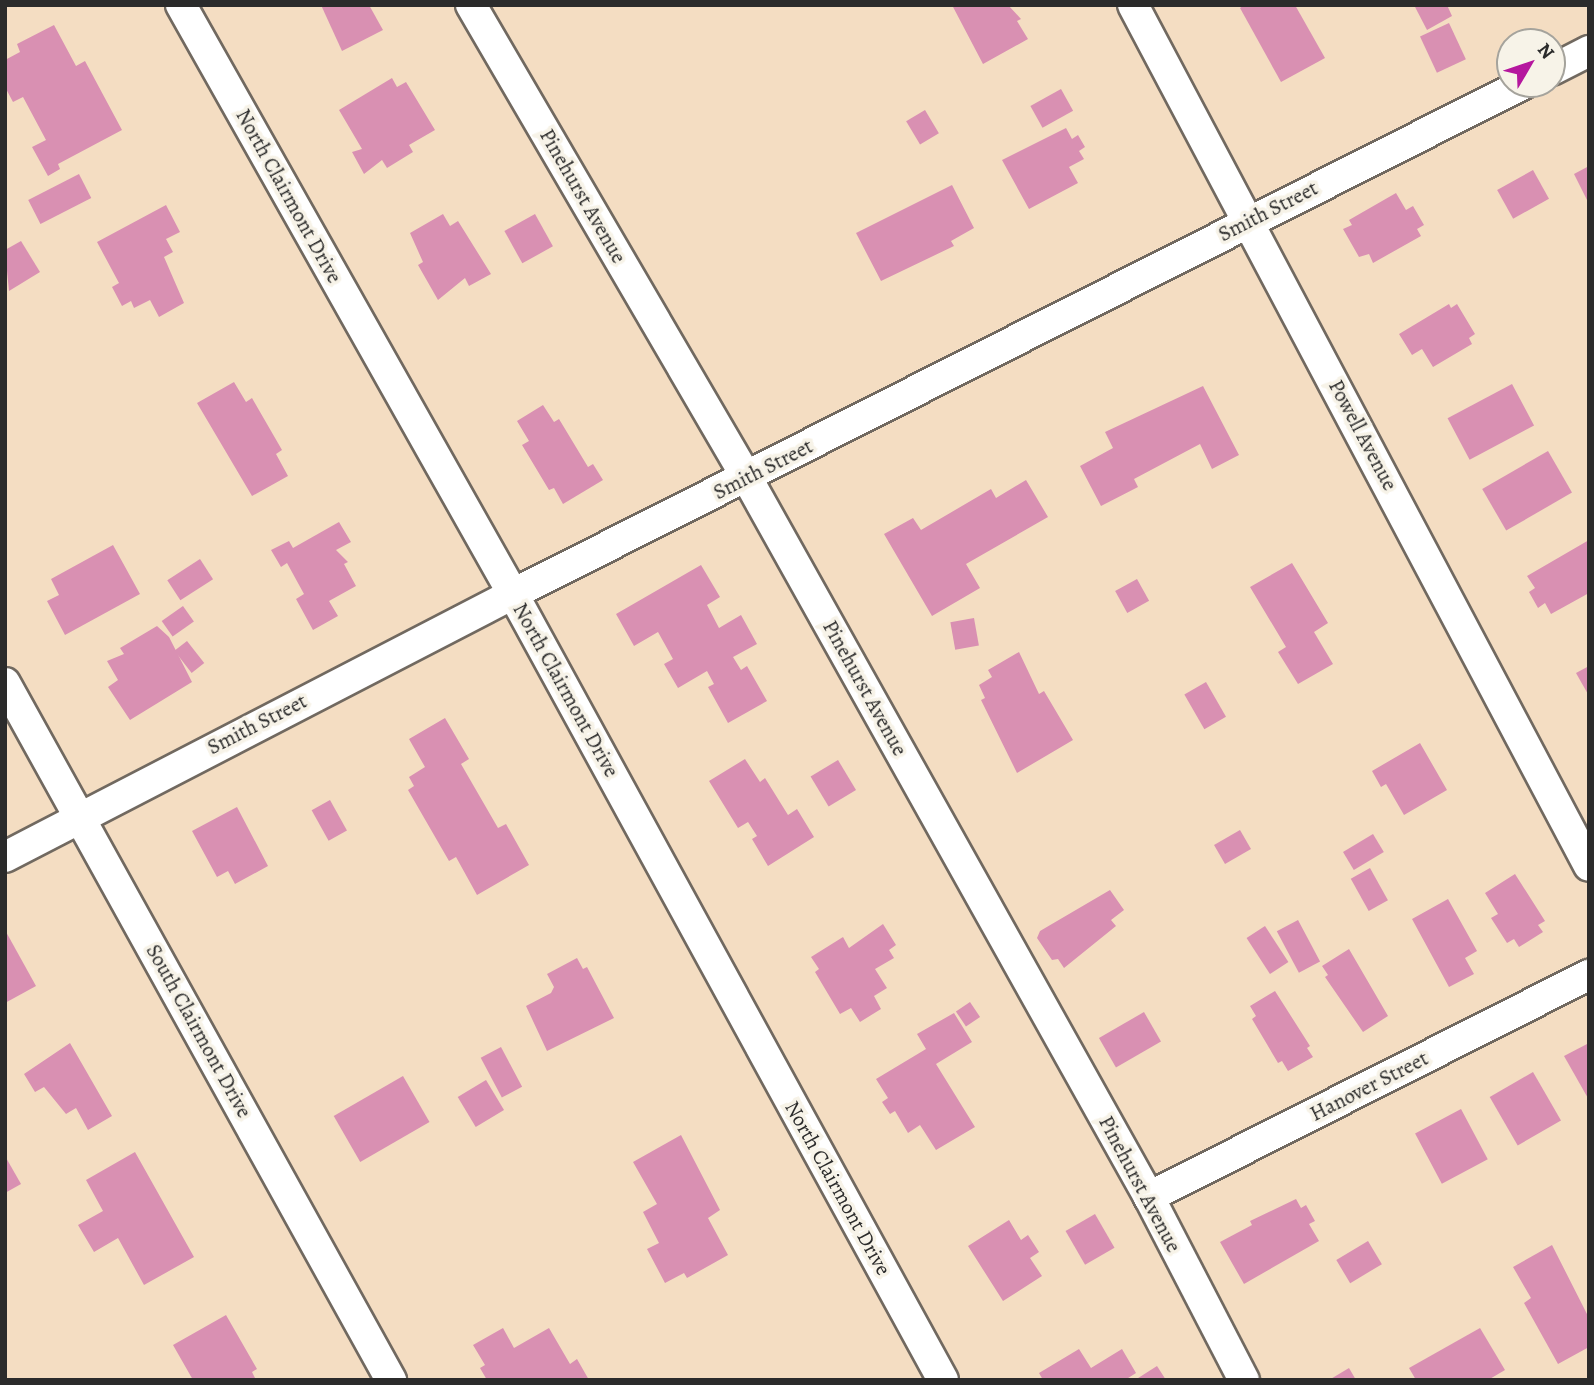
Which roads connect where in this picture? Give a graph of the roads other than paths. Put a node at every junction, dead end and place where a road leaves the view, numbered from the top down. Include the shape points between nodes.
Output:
1 (181, 5) edge
2 (471, 5) edge
3 (1133, 5) edge
4 (1589, 51) edge
5 (1566, 63) edge
6 (1496, 97) edge
7 (1250, 220) junction
8 (747, 478) junction
9 (513, 594) junction
10 (5, 683) edge
11 (80, 814) junction
12 (5, 857) edge
13 (1589, 866) edge
14 (1589, 975) edge
15 (1149, 1197) junction
16 (391, 1380) edge
17 (943, 1380) edge
18 (1244, 1380) edge

1 - 9 street, North Clairmont Drive
2 - 8 street, Pinehurst Avenue
3 - 7 street, Powell Avenue
4 - 5 street
6 - 7 street, Smith Street
7 - 8 street, Smith Street
7 - 13 street, Powell Avenue
8 - 9 street, Smith Street
8 - 15 street, Pinehurst Avenue
9 - 11 street, Smith Street
9 - 17 street, North Clairmont Drive
10 - 11 street, South Clairmont Drive
11 - 12 street, Smith Street
11 - 16 street, South Clairmont Drive
14 - 15 street, Hanover Street
15 - 18 street, Pinehurst Avenue

